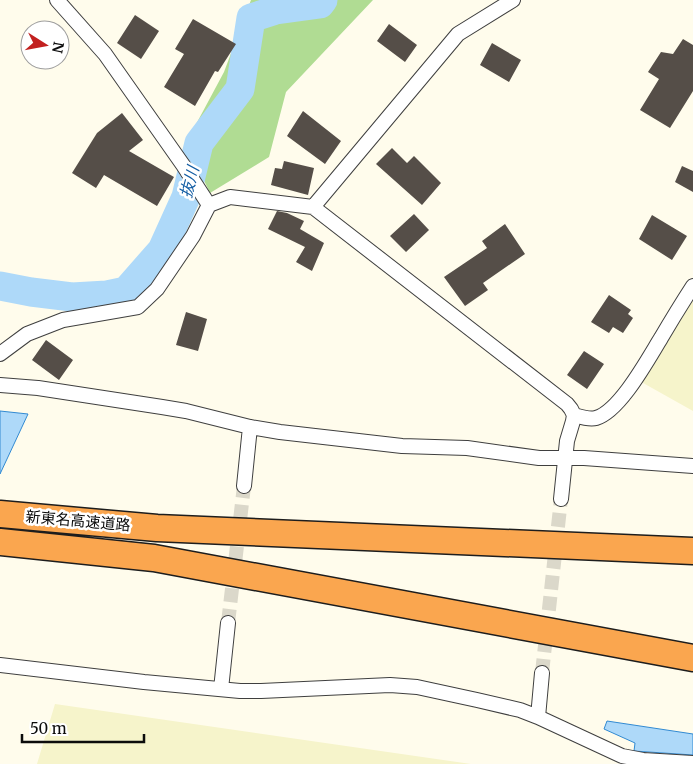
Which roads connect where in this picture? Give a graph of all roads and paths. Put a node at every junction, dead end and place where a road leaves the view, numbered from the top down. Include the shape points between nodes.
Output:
1 (57, 0) edge
2 (513, 0) edge
3 (209, 205) junction
4 (313, 207) junction
5 (693, 286) edge
6 (0, 354) edge
7 (0, 385) edge
8 (574, 415) junction
9 (250, 427) junction
10 (566, 458) junction
11 (693, 466) edge
12 (244, 486) tunnel mouth
13 (561, 499) tunnel mouth
14 (13, 515) edge
15 (11, 543) edge
16 (693, 551) edge
17 (228, 623) tunnel mouth
18 (693, 658) edge
19 (0, 665) edge
20 (542, 673) tunnel mouth
21 (221, 689) junction
22 (538, 717) junction
23 (693, 763) edge

1 - 3 street via 105,54
2 - 4 street via 458,34
3 - 4 street via 230,197
3 - 6 street via 193,236 157,289 138,307 63,320 27,334
4 - 8 street via 567,404
5 - 8 street via 636,379 616,404 598,417 589,419
7 - 9 street via 162,407
8 - 10 street
9 - 10 street via 393,445 467,448
9 - 12 street
10 - 11 street
10 - 13 street
14 - 16 highway, 新東名高速道路 via 157,528
15 - 18 highway, 新東名高速道路 via 154,558
17 - 21 street
19 - 21 street
20 - 22 street
21 - 22 street via 261,691 402,685 520,710
22 - 23 street via 622,756

